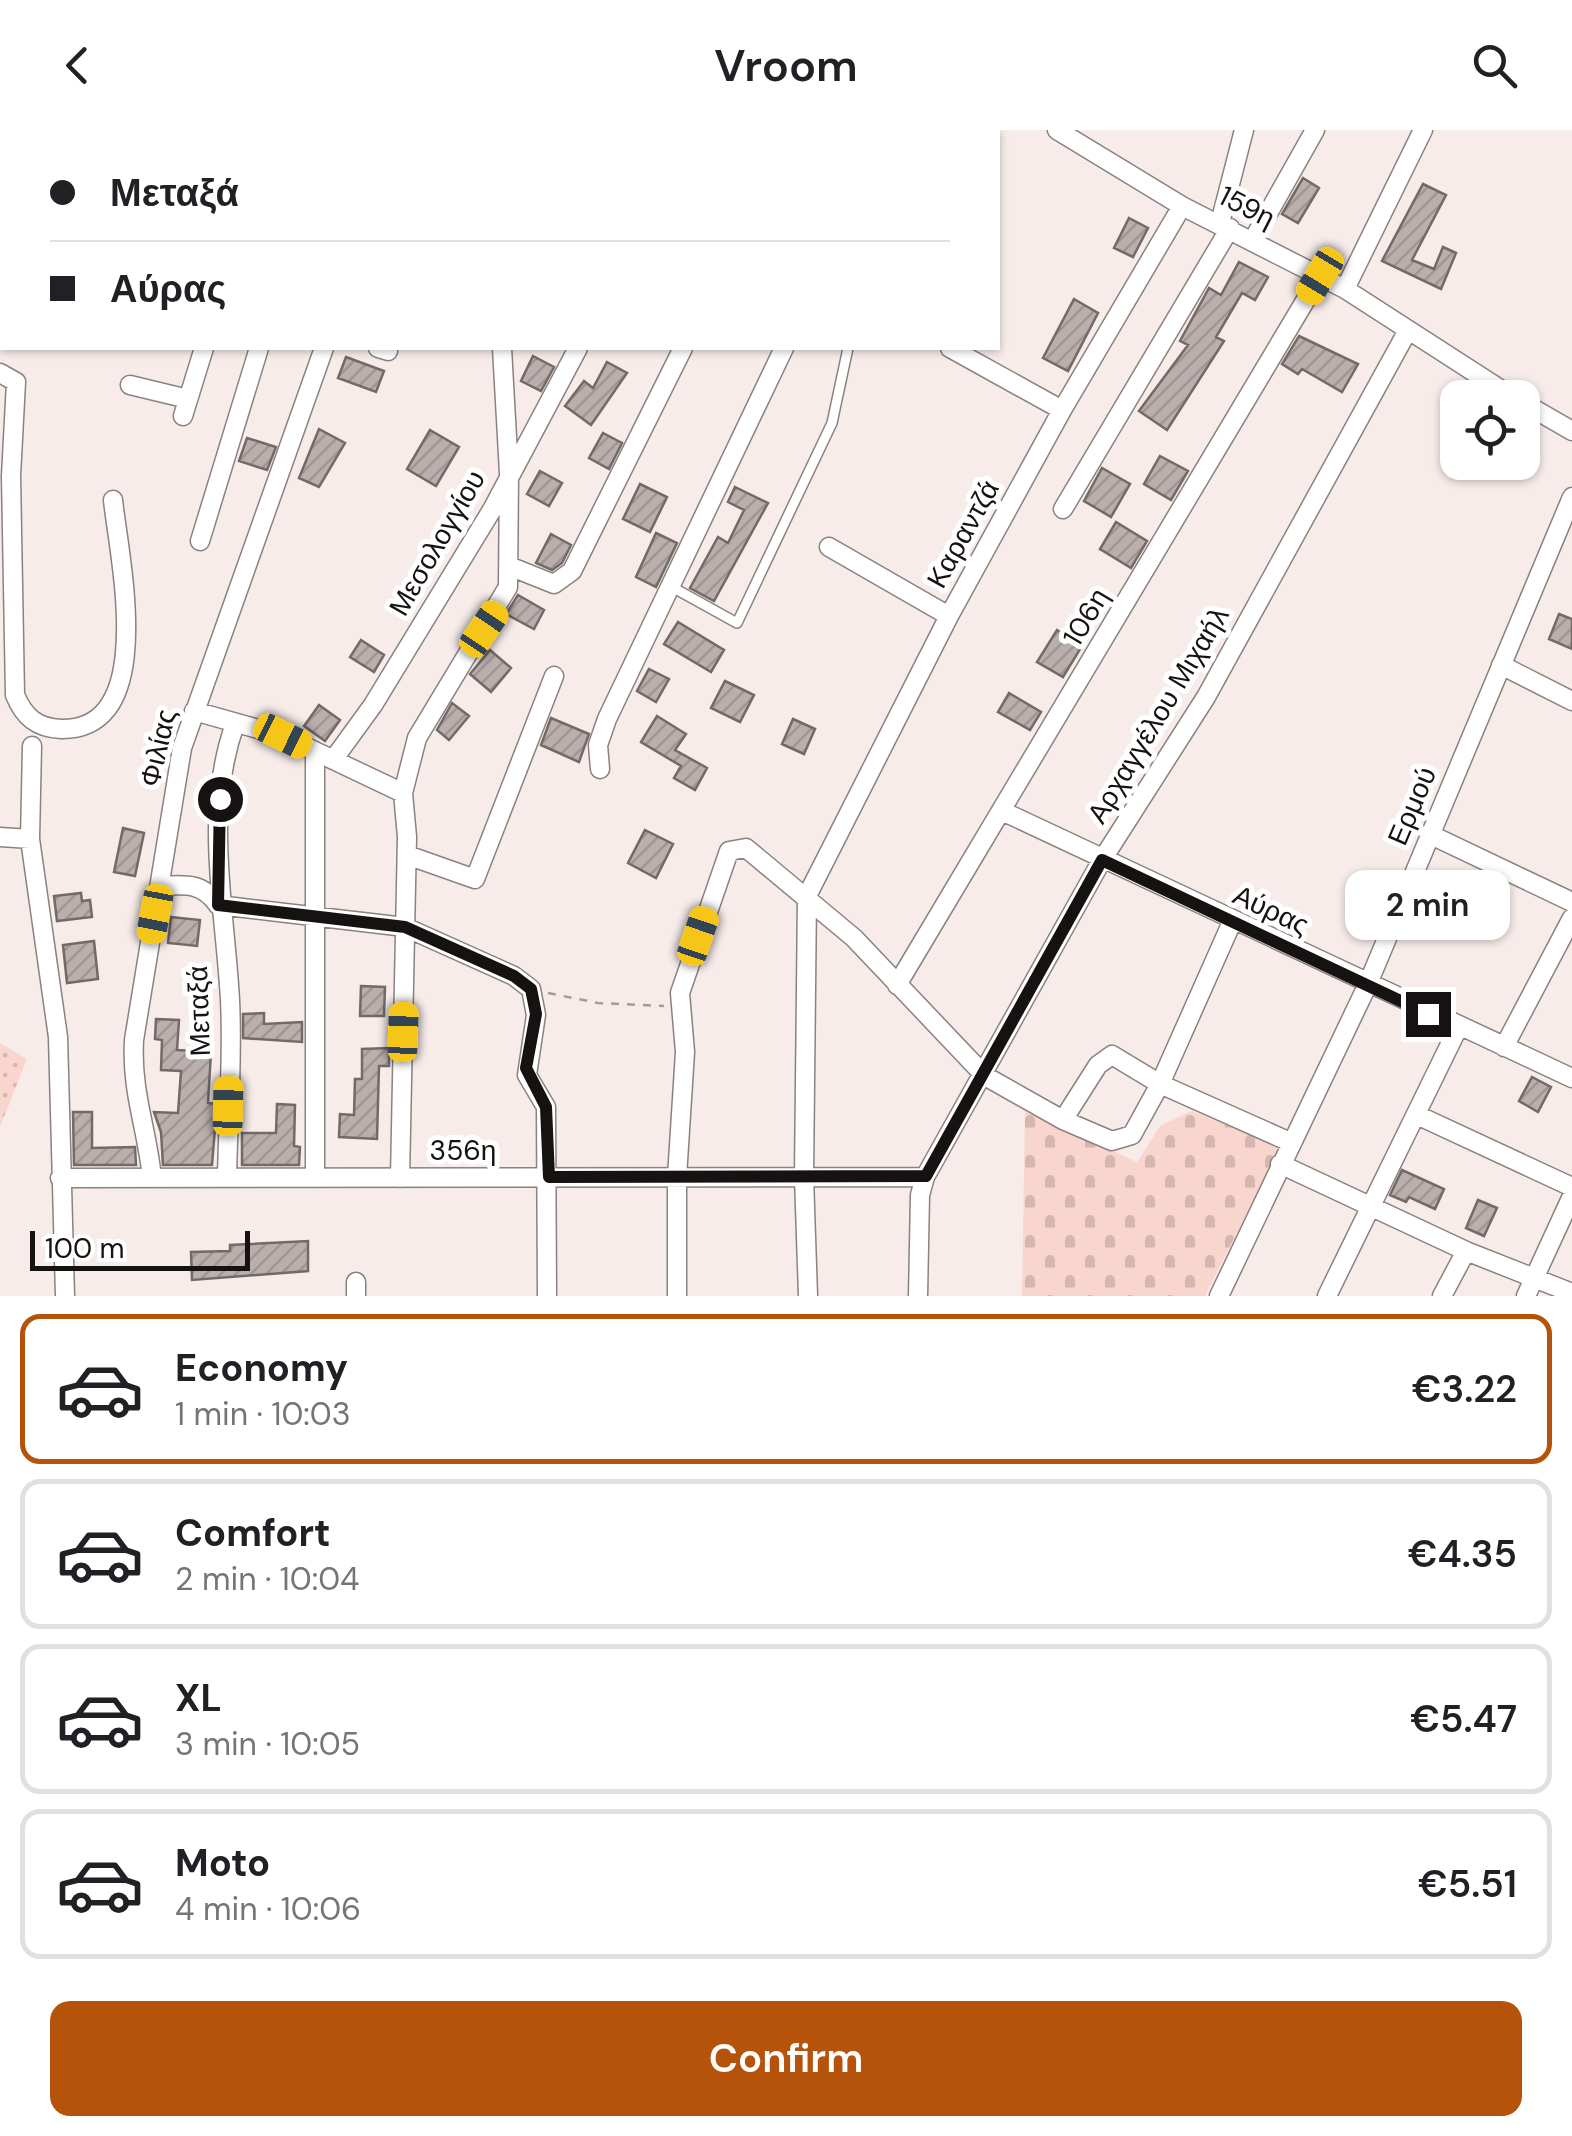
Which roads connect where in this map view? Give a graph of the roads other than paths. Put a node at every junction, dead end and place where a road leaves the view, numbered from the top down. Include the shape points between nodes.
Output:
1 (1057, 130) edge
2 (1244, 130) edge
3 (1315, 130) edge
4 (1423, 130) edge
5 (1182, 206) junction
6 (1225, 225) junction
7 (1253, 240) junction
8 (1320, 276) junction
9 (1345, 289) junction
10 (1407, 332) junction
11 (203, 350) edge
12 (258, 350) edge
13 (323, 350) edge
14 (502, 350) edge
15 (577, 350) edge
16 (683, 350) edge
17 (783, 350) edge
18 (848, 350) edge
19 (954, 350) edge
20 (0, 373) edge
21 (1485, 380) edge
22 (130, 384) dead end
23 (1062, 410) junction
24 (1540, 412) edge
25 (1572, 431) edge
26 (509, 473) junction
27 (1572, 498) edge
28 (113, 500) dead end
29 (1063, 510) dead end
30 (200, 541) dead end
31 (829, 547) dead end
32 (509, 566) junction
33 (672, 587) junction
34 (949, 616) junction
35 (1501, 665) junction
36 (554, 676) dead end
37 (1572, 701) edge
38 (194, 711) junction
39 (236, 724) junction
40 (32, 746) dead end
41 (315, 751) junction
42 (333, 760) junction
43 (600, 769) dead end
44 (403, 793) junction
45 (1002, 811) junction
46 (1429, 834) junction
47 (0, 837) edge
48 (30, 839) junction
49 (407, 856) junction
50 (1102, 860) junction
51 (160, 886) junction
52 (807, 896) junction
53 (1572, 902) edge
54 (218, 905) junction
55 (317, 916) junction
56 (1572, 918) edge
57 (1232, 922) junction
58 (405, 927) junction
59 (897, 984) junction
60 (1367, 986) junction
61 (1458, 1028) junction
62 (1504, 1047) junction
63 (985, 1076) junction
64 (1572, 1078) edge
65 (1160, 1084) junction
66 (1416, 1116) junction
67 (1063, 1120) junction
68 (1290, 1142) junction
69 (1280, 1164) junction
70 (926, 1176) junction
71 (549, 1177) junction
72 (677, 1177) junction
73 (804, 1177) junction
74 (60, 1178) junction
75 (152, 1178) junction
76 (227, 1178) junction
77 (315, 1178) junction
78 (400, 1178) junction
79 (1572, 1187) edge
80 (1572, 1196) edge
81 (1374, 1206) junction
82 (1466, 1250) junction
83 (1536, 1277) junction
84 (1572, 1294) edge
85 (65, 1296) edge
86 (546, 1296) edge
87 (677, 1296) edge
88 (808, 1296) edge
89 (918, 1296) edge
90 (1219, 1296) edge
91 (1327, 1296) edge
92 (1442, 1296) edge
93 (1526, 1296) edge

1 - 5 street, 159η
2 - 6 street
3 - 7 street
4 - 9 street
5 - 6 street, 159η
5 - 23 street, Καραντζά
6 - 7 street, 159η
6 - 29 street
7 - 8 street, 159η
8 - 9 street, 159η
8 - 45 street, 106η
9 - 10 street, 159η
10 - 21 street, 159η
10 - 50 street, Αρχαγγέλου Μιχαήλ via 1206,697
11 - 22 street via 185,408
12 - 30 street
13 - 38 street, Φιλίας
14 - 26 street
15 - 26 street, Μεσολογγίου
16 - 32 street via 572,571 554,584
17 - 33 street
18 - 33 lane via 832,423 736,623
19 - 23 street
20 - 28 street via 16,382 15,695 32,721 50,728 74,729 100,716 122,686 126,646
23 - 34 street, Καραντζά
24 - 25 street
26 - 32 street
26 - 42 street, Μεσολογγίου via 373,706
27 - 35 street, Ερμού
31 - 34 street
32 - 44 street via 498,608 416,738
33 - 43 street via 607,720 598,745
34 - 52 street, Καραντζά
35 - 37 street
35 - 46 street, Ερμού
36 - 49 street via 474,879
38 - 39 street
38 - 51 street, Φιλίας
39 - 41 street
39 - 54 street, Μεταξά via 220,799
40 - 48 street
41 - 42 street
41 - 55 street
42 - 44 street
44 - 49 street
45 - 50 street, Αύρας
45 - 59 street, 106η
46 - 53 street
46 - 60 street, Ερμού
47 - 48 street
48 - 74 street via 58,1037
49 - 58 street
50 - 57 street, Αύρας
50 - 63 street, Αρχαγγέλου Μιχαήλ
51 - 54 street via 196,886
51 - 75 street, Φιλίας via 132,1078
52 - 59 street
52 - 72 street via 746,848 729,851 686,968
52 - 73 street
54 - 55 street
54 - 76 street, Μεταξά via 230,1000
55 - 58 street
55 - 77 street
56 - 62 street
57 - 60 street, Αύρας
57 - 65 street
58 - 71 street via 531,989 536,1014 526,1068 546,1107
58 - 78 street
59 - 63 street
60 - 61 street, Αύρας
60 - 68 street, Ερμού
61 - 62 street, Αύρας
61 - 66 street
62 - 64 street, Αύρας
63 - 67 street
63 - 70 street, Αρχαγγέλου Μιχαήλ
65 - 67 street via 1132,1135 1112,1142
65 - 67 street via 1112,1055 1098,1064
65 - 68 street
66 - 79 street
66 - 81 street
68 - 69 street, Ερμού
69 - 81 street
69 - 90 street, Ερμού
70 - 73 street, 356η
70 - 89 street, Αρχαγγέλου Μιχαήλ
71 - 72 street, 356η
71 - 78 street, 356η
71 - 86 street
72 - 73 street, 356η
72 - 87 street
73 - 88 street
74 - 75 street, 356η
74 - 85 street
75 - 76 street, 356η
76 - 77 street, 356η
77 - 78 street, 356η
80 - 83 street
81 - 82 street
81 - 91 street
82 - 83 street
82 - 92 street
83 - 84 street
83 - 93 street

